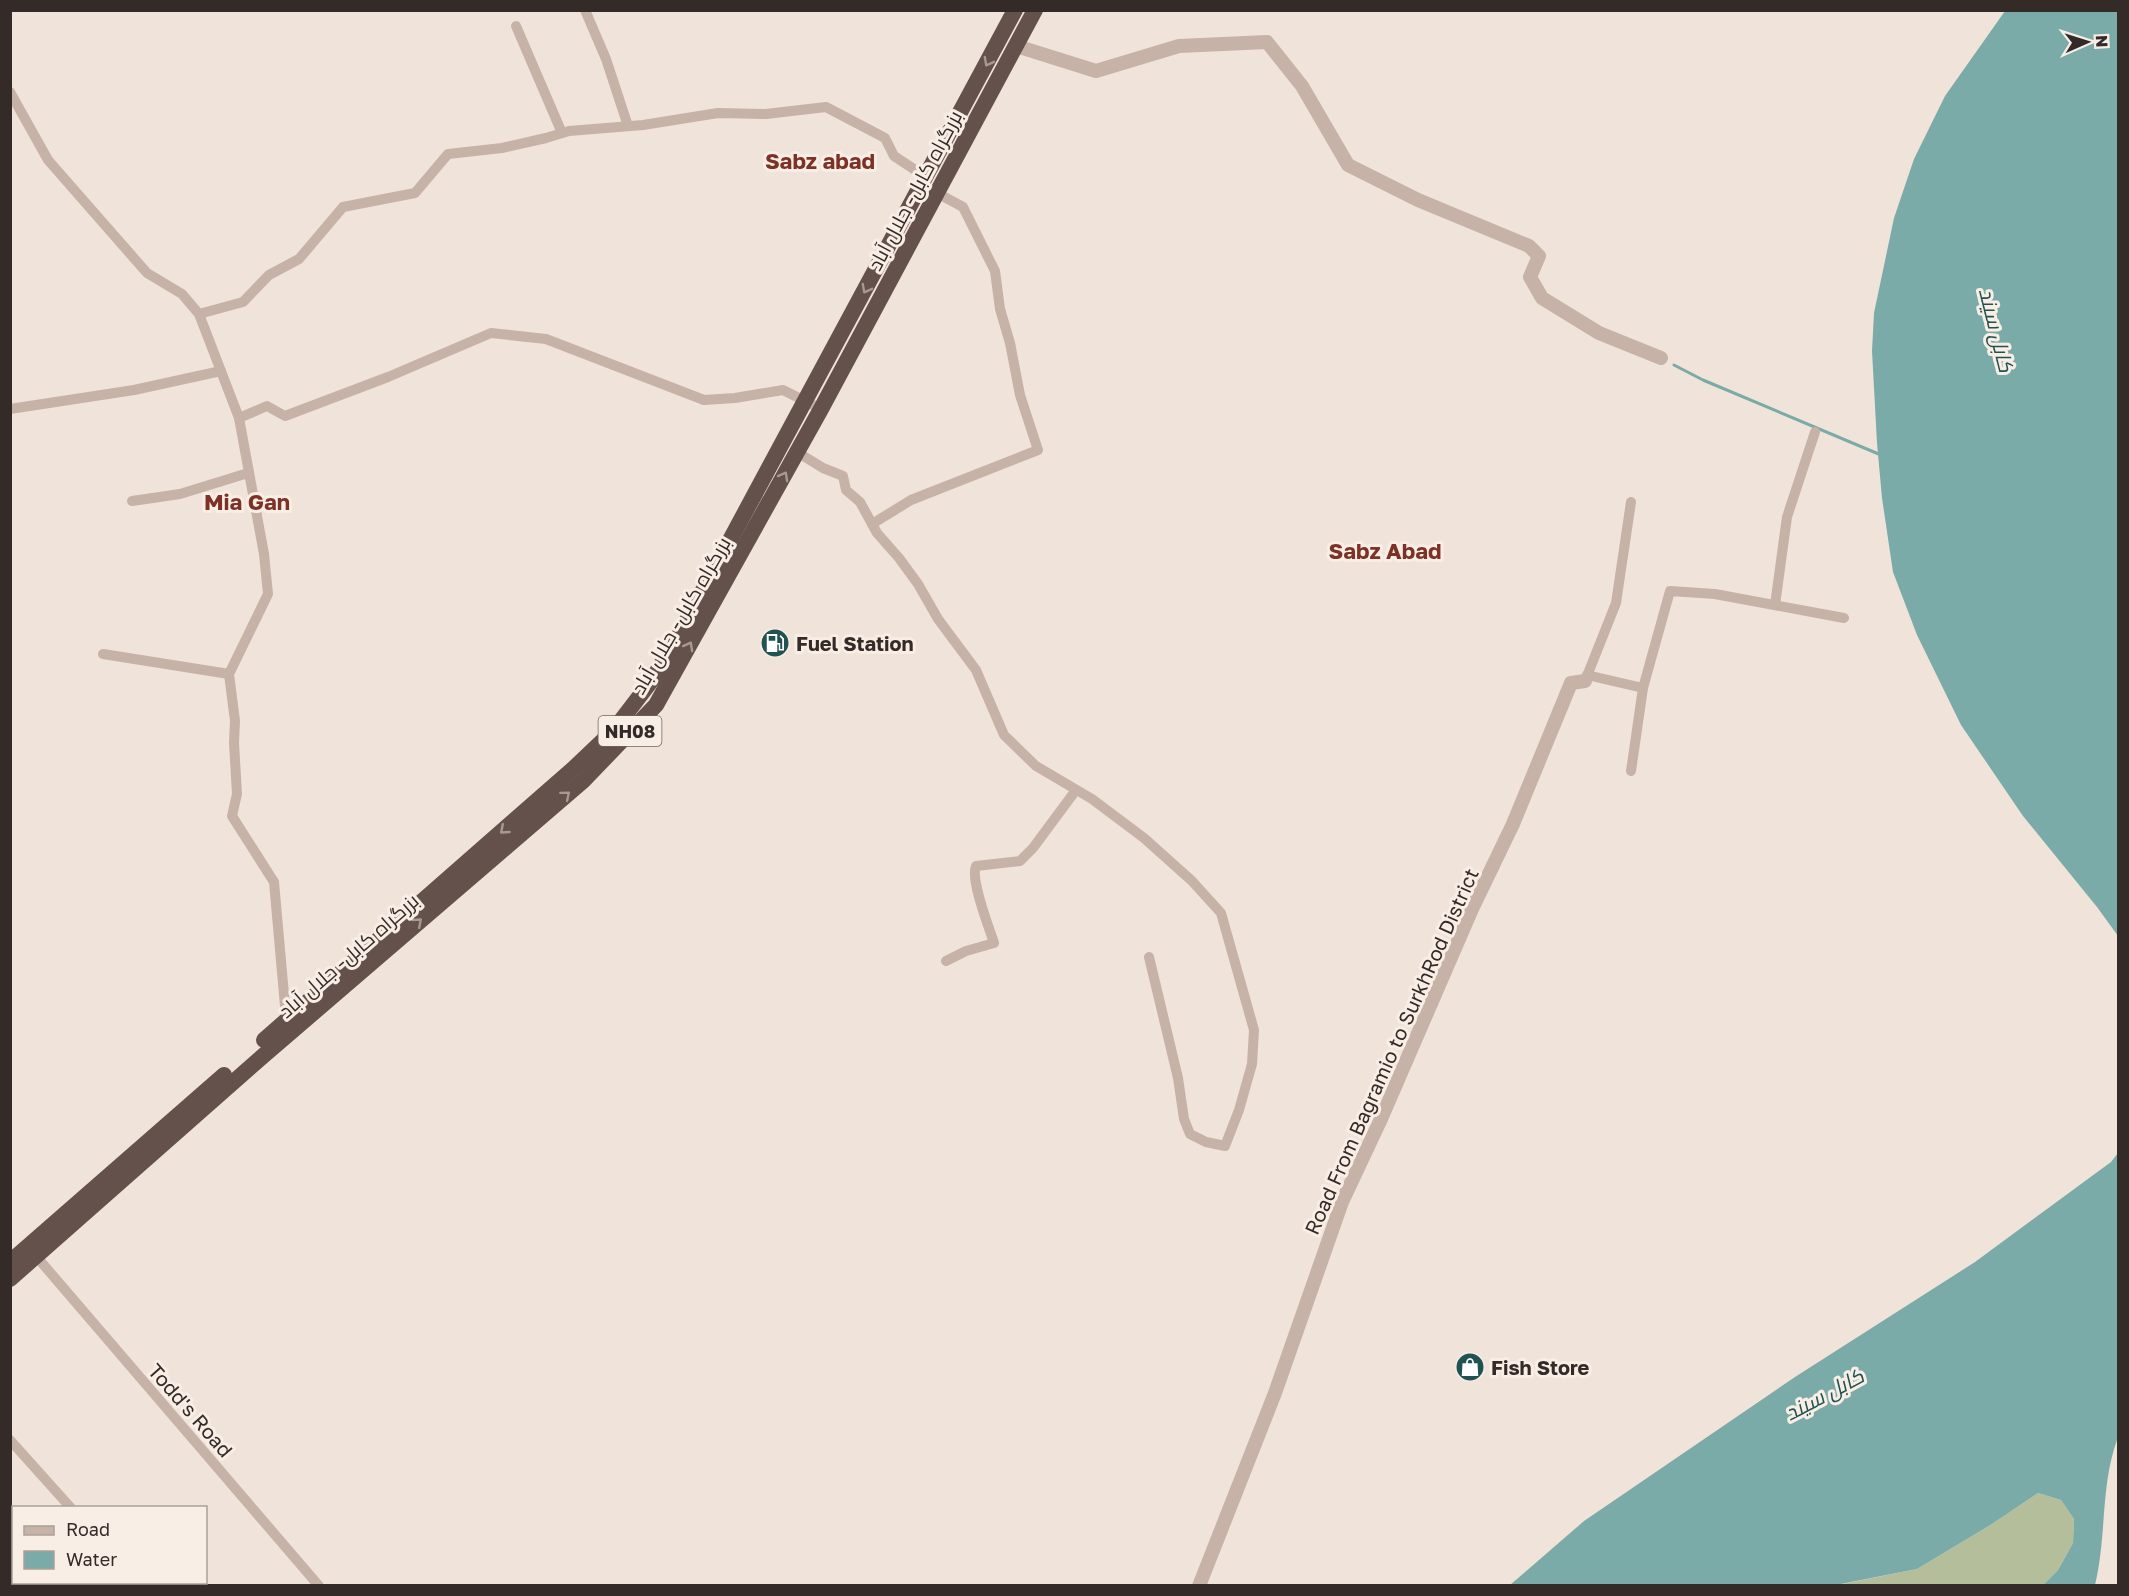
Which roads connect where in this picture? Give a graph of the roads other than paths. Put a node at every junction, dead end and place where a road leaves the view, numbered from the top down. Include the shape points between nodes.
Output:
1 (585, 10) edge
2 (1015, 10) edge
3 (1035, 10) edge
4 (516, 26) dead end
5 (1016, 46) junction
6 (10, 93) edge
7 (628, 126) junction
8 (562, 133) junction
9 (926, 177) junction
10 (937, 193) junction
11 (199, 314) junction
12 (1661, 358) dead end
13 (221, 371) junction
14 (806, 401) junction
15 (10, 409) edge
16 (821, 409) junction
17 (239, 418) junction
18 (1815, 432) dead end
19 (797, 452) junction
20 (248, 473) junction
21 (132, 501) dead end
22 (1631, 502) dead end
23 (872, 524) junction
24 (1775, 605) junction
25 (1844, 618) dead end
26 (103, 654) dead end
27 (230, 674) junction
28 (1586, 678) junction
29 (1643, 688) junction
30 (1631, 771) dead end
31 (1076, 790) junction
32 (1149, 957) dead end
33 (946, 961) dead end
34 (289, 1018) junction
35 (36, 1256) junction
36 (10, 1262) edge
37 (10, 1279) edge
38 (10, 1440) edge
39 (69, 1506) edge
40 (319, 1586) edge
41 (1199, 1586) edge

1 - 7 street via 606,58
2 -> 9 highway, بزرگراه کابل- جلال آباد / NH08
3 - 5 highway, بزرگراه کابل- جلال آباد / NH08
4 - 8 street
5 - 10 highway, بزرگراه کابل- جلال آباد / NH08
5 - 12 street via 1096,71 1179,46 1267,42 1302,86 1348,165 1418,200 1529,246 1539,256 1530,277 1542,298 1599,333
6 - 11 street via 48,160 147,273 182,294
7 - 8 street
7 - 9 street via 718,112 766,114 826,107 885,138 894,156
8 - 11 street via 502,148 447,154 415,192 343,207 299,259 269,275 243,302
9 -> 14 highway, بزرگراه کابل- جلال آباد / NH08
10 - 16 highway, بزرگراه کابل- جلال آباد / NH08
10 - 23 street via 963,207 995,271 1020,395 1038,450 911,500
11 - 13 street
13 - 15 street via 134,390
13 - 17 street
14 - 16 street
14 - 17 street via 783,390 704,400 546,339 490,333 285,416 267,406
14 -> 34 highway, بزرگراه کابل- جلال آباد / NH08 via 678,637 652,680 613,731
16 - 19 highway, بزرگراه کابل- جلال آباد / NH08
17 - 20 street
18 - 24 street via 1787,517
19 - 23 street via 843,476 846,490 860,502
35 -> 19 highway, بزرگراه کابل- جلال آباد / NH08 via 583,781 656,705
20 - 21 street via 180,494
20 - 27 street via 268,594
22 - 28 street via 1616,603
23 - 31 street via 976,670 1004,735 1036,766
24 - 25 street
24 - 29 street via 1670,591
26 - 27 street
27 - 34 street via 237,794 232,816 274,882
28 - 29 street
28 - 41 street, Road From Bagramio to SurkhRod District via 1571,683 1513,825 1342,1202 1275,1393
29 - 30 street
31 - 32 street via 1144,838 1221,913 1254,1030 1252,1064 1225,1146 1206,1143 1190,1134
31 - 33 street via 1020,861 976,866 980,900 994,943
34 - 36 highway, بزرگراه کابل- جلال آباد / NH08
35 - 37 highway, بزرگراه کابل- جلال آباد / NH08
35 - 40 street, Todd's Road
38 - 39 street

